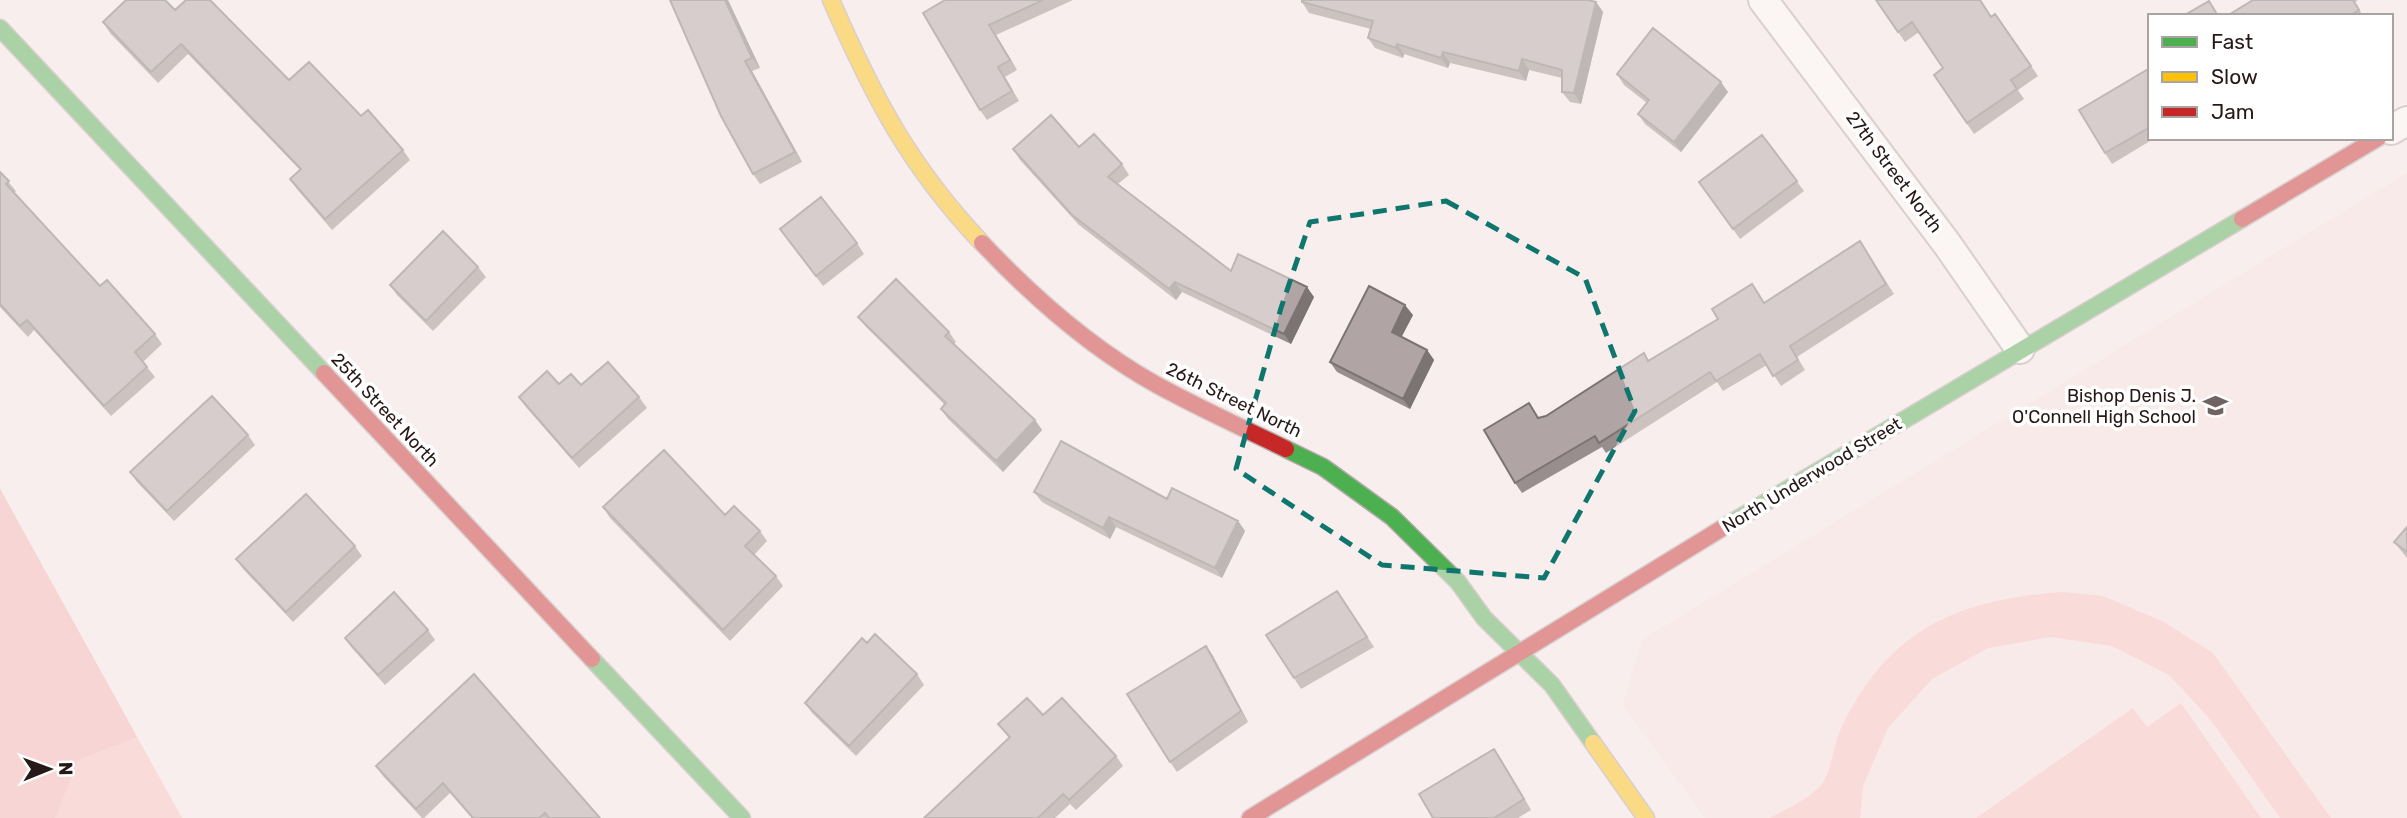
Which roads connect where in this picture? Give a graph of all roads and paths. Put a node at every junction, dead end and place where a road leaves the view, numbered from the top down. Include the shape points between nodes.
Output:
1 (831, 0) edge
2 (1763, 0) edge
3 (0, 28) edge
4 (2375, 140) edge
5 (2020, 349) junction
6 (1518, 651) junction
7 (742, 818) edge
8 (1250, 818) edge
9 (1646, 818) edge

1 - 6 street, 26th Street North via 898,139 953,214 1014,277 1079,331 1155,384 1301,454 1370,499 1451,574 1483,618
2 - 5 street, 27th Street North via 1908,190
3 - 7 street, 25th Street North
4 - 5 street, North Underwood Street
5 - 6 street, North Underwood Street
6 - 8 street, North Underwood Street
6 - 9 street, 26th Street North via 1552,685

